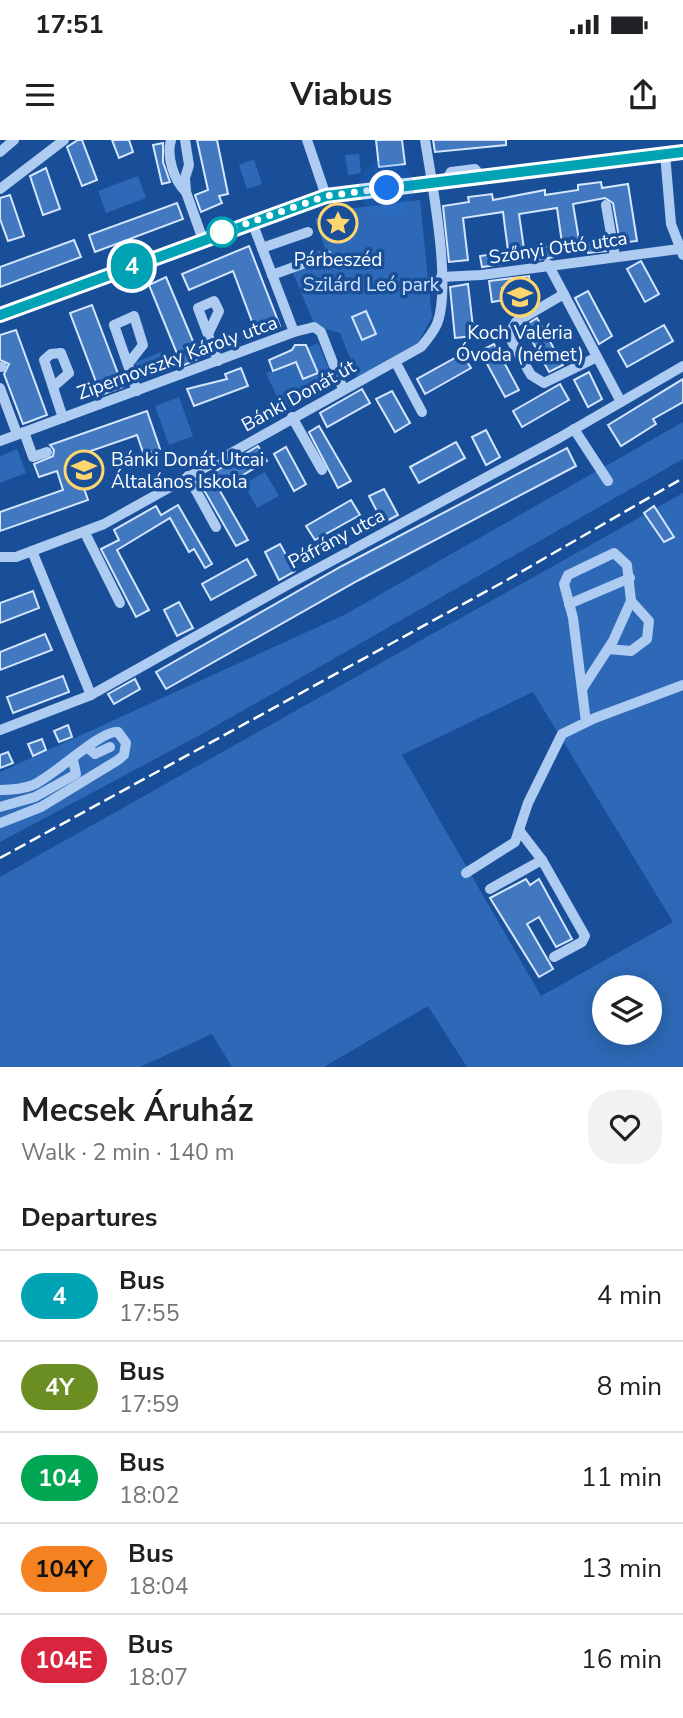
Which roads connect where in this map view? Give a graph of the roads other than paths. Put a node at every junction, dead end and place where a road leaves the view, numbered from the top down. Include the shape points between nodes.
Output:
1 (14, 140) edge
2 (64, 140) edge
3 (171, 140) edge
4 (185, 140) edge
5 (307, 140) edge
6 (425, 140) edge
7 (0, 152) edge
8 (683, 152) edge
9 (665, 154) junction
10 (431, 183) junction
11 (0, 189) edge
12 (186, 192) junction
13 (326, 196) junction
14 (606, 205) dead end
15 (252, 222) junction
16 (308, 232) dead end
17 (203, 240) junction
18 (262, 248) junction
19 (681, 252) edge
20 (327, 255) dead end
21 (615, 257) junction
22 (548, 264) junction
23 (272, 275) junction
24 (441, 277) junction
25 (564, 294) junction
26 (0, 315) edge
27 (294, 332) junction
28 (208, 334) dead end
29 (597, 357) junction
30 (218, 361) junction
31 (396, 363) junction
32 (128, 364) dead end
33 (683, 366) edge
34 (53, 387) dead end
35 (0, 388) edge
36 (343, 389) junction
37 (137, 391) junction
38 (621, 402) junction
39 (422, 412) dead end
40 (292, 417) junction
41 (63, 418) junction
42 (574, 429) junction
43 (21, 433) junction
44 (0, 440) edge
45 (47, 453) dead end
46 (322, 470) dead end
47 (188, 476) junction
48 (608, 481) dead end
49 (216, 527) dead end
50 (85, 533) junction
51 (33, 551) junction
52 (0, 557) edge
53 (630, 578) junction
54 (631, 601) junction
55 (120, 603) dead end
56 (569, 604) junction
57 (608, 649) junction
58 (683, 685) edge
59 (582, 689) junction
60 (91, 695) junction
61 (586, 722) junction
62 (0, 730) edge
63 (110, 747) dead end
64 (88, 748) junction
65 (0, 790) edge
66 (28, 799) junction
67 (0, 807) edge
68 (0, 823) edge
69 (519, 830) junction
70 (542, 860) junction
71 (466, 873) dead end
72 (490, 889) dead end
73 (554, 957) dead end

1 - 7 street
2 - 11 street
3 - 12 street via 176,183
4 - 12 street via 190,165
5 - 13 street
6 - 10 street, Bánki Donát út
8 - 9 street
9 - 10 street
9 - 19 street via 671,224
10 - 13 street
10 - 24 street, Bánki Donát út
12 - 17 street
13 - 15 street
14 - 21 street
15 - 17 street
15 - 18 street, Zipernovszky Károly utca
16 - 18 street
17 - 26 street
18 - 23 street, Zipernovszky Károly utca
19 - 21 street, Szőnyi Ottó utca
20 - 23 street
21 - 22 street, Szőnyi Ottó utca
22 - 24 street, Szőnyi Ottó utca
22 - 25 street
23 - 27 street, Zipernovszky Károly utca
24 - 31 street, Bánki Donát út via 441,305 430,336
25 - 29 street
25 - 29 street via 516,322 512,342 531,375 544,383
27 - 30 street, Zipernovszky Károly utca
27 - 36 street via 314,327 321,332
28 - 30 street
29 - 38 street
30 - 37 street, Zipernovszky Károly utca
31 - 36 street, Bánki Donát út
31 - 39 street
32 - 37 street
33 - 38 street, Páfrány utca
34 - 41 street
35 - 43 street
36 - 40 street, Bánki Donát út
37 - 41 street, Zipernovszky Károly utca
38 - 42 street, Páfrány utca
40 - 46 street
40 - 47 street, Bánki Donát út
41 - 43 street, Zipernovszky Károly utca
42 - 48 street
42 - 60 street, Páfrány utca
43 - 44 street, Zipernovszky Károly utca
43 - 45 street via 33,457
47 - 49 street
47 - 50 street, Bánki Donát út
50 - 51 street, Bánki Donát út
50 - 55 street
51 - 52 street, Bánki Donát út
51 - 60 street
53 - 54 street
53 - 56 street
53 - 56 street via 627,565 614,553 568,575 564,584
54 - 57 street
54 - 57 street via 649,621 647,639 631,651
56 - 59 street
57 - 59 street
58 - 61 street
59 - 61 street
60 - 62 street, Páfrány utca
61 - 69 street via 559,737
63 - 64 street via 95,754
64 - 66 street via 74,760 76,774
64 - 66 street via 105,733 118,732 127,749 118,760 109,758 87,770 85,777
65 - 66 street
66 - 67 street
66 - 68 street
69 - 70 street
69 - 71 street via 508,849
70 - 72 street
70 - 73 street via 585,936

